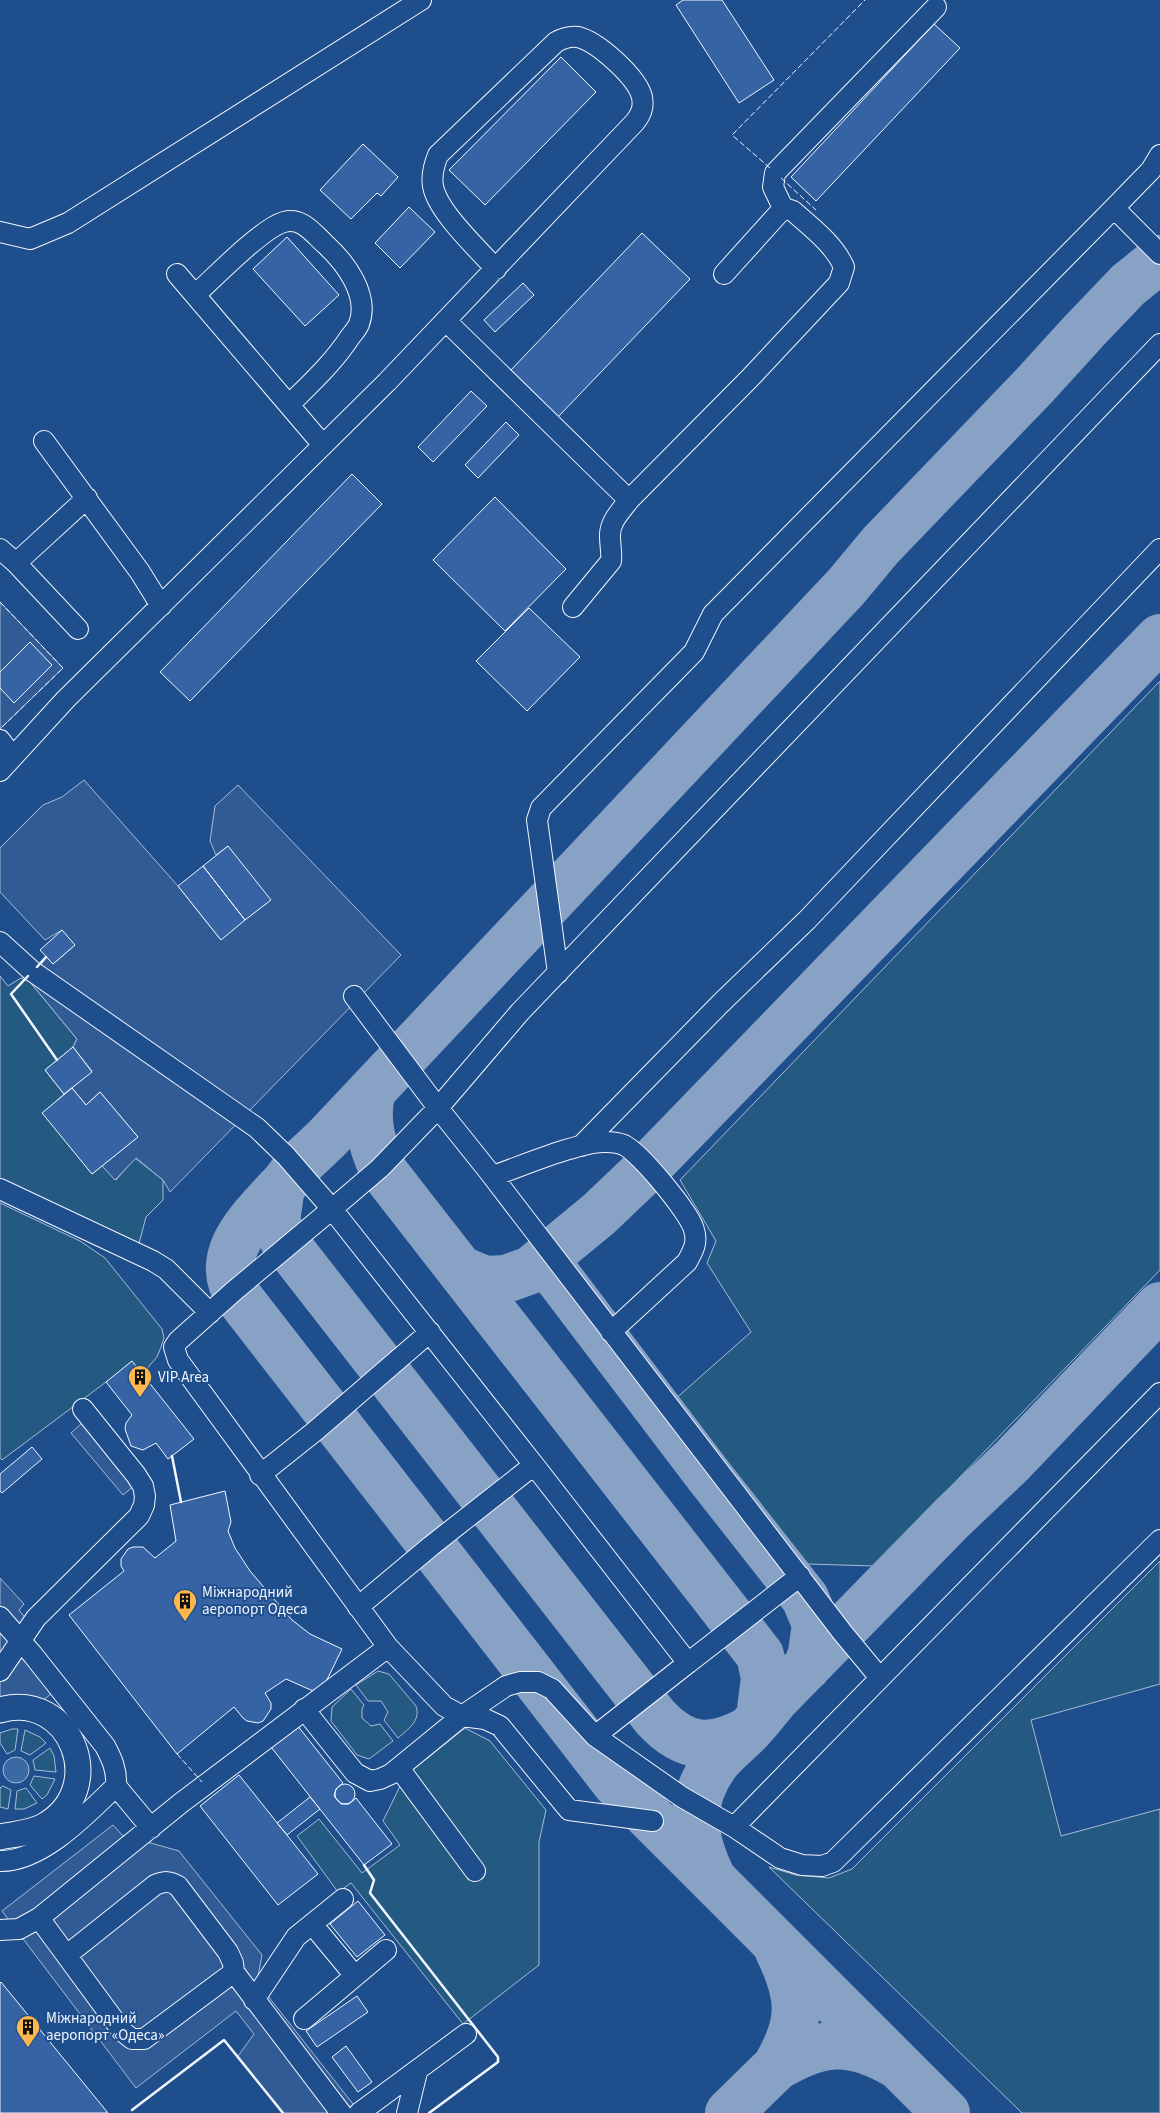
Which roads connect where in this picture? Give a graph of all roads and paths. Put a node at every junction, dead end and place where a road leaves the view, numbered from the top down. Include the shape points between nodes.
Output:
1 (421, 0) edge
2 (936, 8) dead end
3 (1160, 155) edge
4 (1114, 208) junction
5 (784, 210) junction
6 (0, 232) edge
7 (1160, 254) edge
8 (496, 269) junction
9 (178, 274) dead end
10 (724, 274) dead end
11 (195, 295) junction
12 (446, 321) junction
13 (1160, 344) edge
14 (289, 405) junction
15 (44, 441) dead end
16 (323, 445) junction
17 (87, 498) junction
18 (629, 500) junction
19 (0, 549) edge
20 (1160, 549) edge
21 (16, 563) junction
22 (161, 606) junction
23 (573, 606) dead end
24 (78, 629) dead end
25 (0, 740) edge
26 (14, 756) junction
27 (0, 771) edge
28 (0, 942) edge
29 (558, 973) junction
30 (354, 996) dead end
31 (438, 1108) junction
32 (581, 1146) junction
33 (493, 1176) junction
34 (0, 1189) edge
35 (332, 1209) junction
36 (210, 1313) junction
37 (430, 1332) junction
38 (611, 1332) junction
39 (1160, 1393) edge
40 (83, 1409) dead end
41 (534, 1466) junction
42 (260, 1475) junction
43 (1160, 1540) edge
44 (800, 1576) junction
45 (358, 1606) junction
46 (0, 1618) edge
47 (21, 1640) junction
48 (388, 1647) junction
49 (688, 1663) junction
50 (0, 1671) edge
51 (880, 1678) junction
52 (12, 1709) edge
53 (304, 1709) junction
54 (462, 1716) junction
55 (84, 1719) junction
56 (595, 1736) junction
57 (399, 1768) junction
58 (79, 1776) junction
59 (116, 1786) junction
60 (653, 1821) dead end
61 (734, 1827) junction
62 (151, 1828) junction
63 (0, 1830) edge
64 (27, 1832) junction
65 (0, 1837) edge
66 (0, 1861) edge
67 (475, 1871) dead end
68 (343, 1899) dead end
69 (39, 1918) junction
70 (312, 1924) junction
71 (0, 1930) edge
72 (386, 1950) dead end
73 (67, 1955) junction
74 (234, 1972) junction
75 (355, 1976) junction
76 (254, 2000) junction
77 (304, 2019) dead end
78 (466, 2034) dead end
79 (417, 2072) junction
80 (341, 2113) edge
81 (359, 2113) edge
82 (407, 2113) edge

1 - 6 lane via 68,223 30,239
2 - 5 lane via 775,173 773,188
3 - 4 lane via 1151,170
4 - 7 lane
4 - 29 lane via 713,614 694,652 542,808 537,820
5 - 10 lane
5 - 18 lane via 793,211 834,250 844,267 840,283
8 - 8 lane via 436,198 434,164 438,155 556,42 569,37 588,41 598,46 634,82 642,97 642,113
8 - 12 lane
9 - 11 lane
11 - 14 lane
11 - 14 lane via 266,232 285,222 302,223 334,252 353,280 360,299 359,324 329,364
12 - 16 lane
12 - 18 lane
13 - 29 lane
14 - 16 lane
15 - 17 lane
16 - 22 lane
17 - 21 lane
17 - 22 lane
18 - 23 lane via 612,523 611,562
19 - 21 lane
20 - 32 lane via 807,920
21 - 24 lane
22 - 26 lane
25 - 26 lane
26 - 27 lane
28 - 35 lane via 32,971 257,1128
29 - 31 lane
30 - 31 lane
31 - 33 lane
31 - 35 lane via 380,1168
32 - 33 lane
32 - 38 lane via 603,1141 624,1145 631,1150 689,1217 696,1239 687,1262
33 - 38 lane
34 - 36 lane via 153,1261
35 - 36 lane
35 - 37 lane
36 - 42 lane via 178,1341 175,1353
37 - 41 lane
37 - 42 lane
38 - 44 lane
39 - 51 lane
40 - 47 lane via 143,1486 144,1505 132,1525 36,1618
41 - 45 lane
41 - 49 lane
42 - 45 lane
43 - 61 lane via 833,1862 822,1866 802,1865 780,1858
44 - 49 lane
44 - 51 lane
45 - 48 lane
46 - 47 lane
47 - 50 lane
47 - 55 lane
48 - 53 lane
48 - 54 lane via 444,1706
49 - 56 lane
51 - 61 lane
52 - 55 lane
52 - 58 main road via 38,1711 65,1731 74,1746
53 - 57 lane via 355,1773 370,1781
53 - 62 lane
54 - 56 lane via 511,1684 538,1682 552,1689
54 - 57 lane
54 - 60 lane via 485,1719 500,1726 568,1810
55 - 58 lane via 88,1747
55 - 59 lane via 113,1761
56 - 61 lane via 682,1797
57 - 67 lane
58 - 64 main road via 67,1807 43,1827
59 - 62 lane
59 - 66 lane via 47,1846 26,1856
62 - 69 lane
63 - 64 main road
64 - 65 main road
68 - 70 lane
69 - 71 lane via 19,1929
69 - 73 lane
70 - 75 lane
70 - 76 lane via 296,1937
72 - 75 lane
73 - 74 lane via 122,2031 132,2039 144,2039
73 - 74 lane via 155,1885 171,1882 178,1886 228,1952
74 - 76 lane
75 - 77 lane
76 - 80 lane
78 - 79 lane
79 - 81 lane
79 - 82 lane

